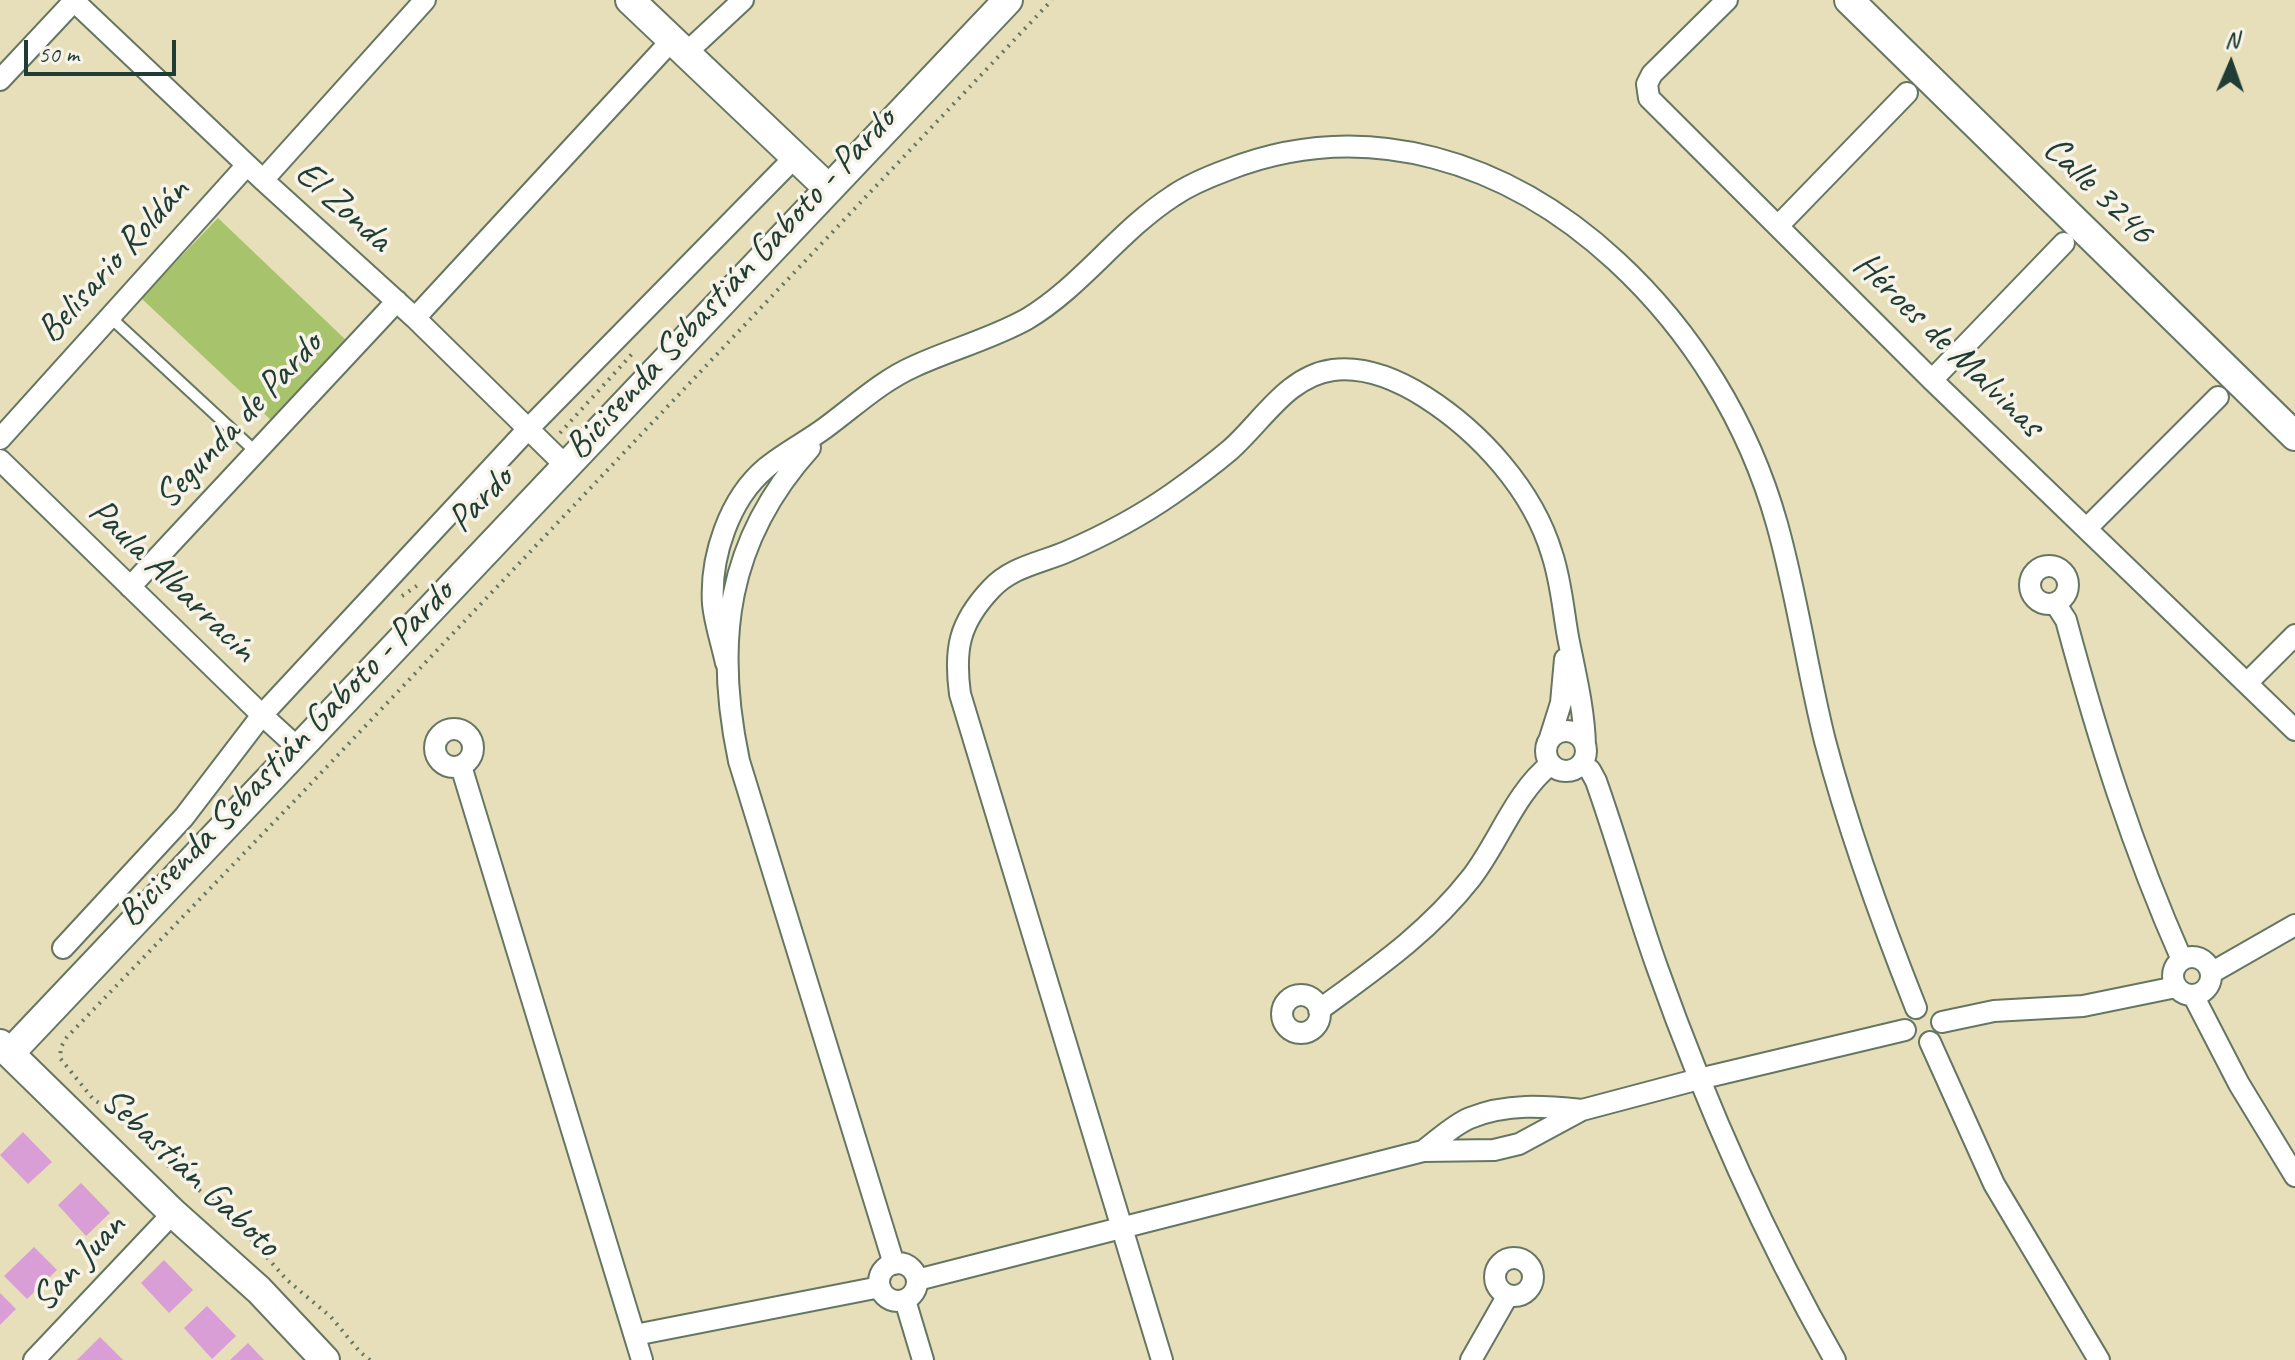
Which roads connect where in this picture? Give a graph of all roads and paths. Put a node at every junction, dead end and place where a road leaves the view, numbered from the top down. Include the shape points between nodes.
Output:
1 (74, 0) edge
2 (425, 0) edge
3 (630, 0) edge
4 (743, 0) edge
5 (1008, 0) edge
6 (1052, 0) edge
7 (1727, 0) edge
8 (1849, 0) edge
9 (679, 47) junction
10 (0, 80) edge
11 (1907, 93) dead end
12 (795, 157) junction
13 (247, 165) junction
14 (263, 180) junction
15 (829, 189) junction
16 (1778, 226) junction
17 (2064, 243) dead end
18 (397, 301) junction
19 (110, 317) junction
20 (415, 318) junction
21 (1932, 380) junction
22 (2218, 397) dead end
23 (834, 421) junction
24 (527, 430) junction
25 (2295, 436) edge
26 (0, 439) edge
27 (256, 452) junction
28 (0, 460) edge
29 (566, 466) junction
30 (728, 524) junction
31 (2087, 528) junction
32 (753, 535) junction
33 (130, 587) junction
34 (2055, 603) dead end
35 (1566, 627) junction
36 (2295, 635) edge
37 (726, 663) junction
38 (2247, 683) junction
39 (262, 715) junction
40 (2295, 730) edge
41 (1549, 741) junction
42 (298, 748) junction
43 (1583, 754) junction
44 (1551, 764) junction
45 (461, 766) dead end
46 (2295, 925) edge
47 (63, 948) dead end
48 (2182, 960) junction
49 (2211, 973) junction
50 (2184, 991) junction
51 (1916, 1008) junction
52 (1319, 1010) dead end
53 (1942, 1022) junction
54 (1905, 1030) junction
55 (1930, 1042) junction
56 (3, 1054) edge
57 (1699, 1079) junction
58 (1582, 1110) junction
59 (1423, 1151) junction
60 (2295, 1176) edge
61 (173, 1213) junction
62 (1121, 1228) junction
63 (894, 1264) junction
64 (917, 1280) junction
65 (880, 1287) junction
66 (1508, 1295) dead end
67 (905, 1300) junction
68 (635, 1335) junction
69 (34, 1360) edge
70 (325, 1360) edge
71 (370, 1360) edge
72 (642, 1360) edge
73 (923, 1360) edge
74 (1162, 1360) edge
75 (1471, 1360) edge
76 (1835, 1360) edge
77 (2099, 1360) edge

1 - 10 street
1 - 13 street, El Zonda
2 - 14 street
3 - 9 street
4 - 9 street
5 - 15 street, Pardo
6 - 71 path via 61,1047 60,1058 93,1099 126,1121 169,1167 225,1210 287,1280
7 - 16 street, Héroes de Malvinas via 1652,74 1649,98
8 - 25 street, Calle 3246
9 - 12 street
9 - 20 street
11 - 16 street
12 - 15 street
12 - 24 street, Pardo
13 - 14 street, El Zonda
13 - 19 street, Belisario Roldán
14 - 18 street, El Zonda
15 - 29 street, Pardo
16 - 21 street, Héroes de Malvinas
17 - 21 street
18 - 20 street, El Zonda
18 - 27 street, Segunda de Pardo
19 - 26 street, Belisario Roldán
19 - 27 lane
20 - 24 street, El Zonda
21 - 31 street, Héroes de Malvinas
22 - 31 street
23 - 30 street via 765,469
23 - 32 street via 797,463
23 - 51 street via 891,378 1039,311 1178,192 1251,160 1293,150 1371,147 1433,156 1509,186 1584,234 1648,294 1683,333 1740,427 1778,527 1840,796
24 - 29 street, El Zonda
24 - 39 street, Pardo
27 - 33 street, Segunda de Pardo
28 - 33 street, Paula Albarracín
29 - 42 street, Pardo
30 - 32 street
30 - 37 street via 713,590
31 - 38 street, Héroes de Malvinas
32 - 37 street via 728,618
33 - 39 street, Paula Albarracín
34 - 48 street via 2066,620 2111,781
35 - 41 street via 1565,677
35 - 43 street via 1584,718
35 - 62 street via 1552,551 1502,465 1438,405 1378,374 1356,370 1317,374 1294,387 1232,448 1164,500 1101,536 1005,575 980,600 959,639 960,694
36 - 38 street
37 - 63 street via 739,761
38 - 40 street, Héroes de Malvinas
39 - 42 street, Paula Albarracín
39 - 47 street, Pardo via 184,817
41 - 43 street via 1566,731 1579,736
41 - 44 street via 1546,754
42 - 56 street, Pardo
43 - 44 street via 1566,771
43 - 57 street
44 - 52 street via 1535,779 1455,897 1407,946
45 - 68 street
46 - 49 street
48 - 49 street via 2199,959
48 - 50 street via 2174,981
49 - 50 street via 2204,991
50 - 53 street via 2083,1006 1994,1011
50 - 60 street
51 - 53 street via 1931,1007
51 - 54 street via 1906,1018
53 - 55 street
54 - 55 street via 1917,1043
54 - 57 street
55 - 77 street via 1994,1184
56 - 61 street, Sebastián Gaboto
57 - 58 street
57 - 76 street via 1753,1204
58 - 59 street via 1519,1144 1494,1150
58 - 59 street via 1534,1105 1485,1114 1458,1125
59 - 62 street
61 - 69 street, San Juan
61 - 70 street, Sebastián Gaboto via 259,1290
62 - 64 street
62 - 74 street
63 - 64 street via 911,1268
63 - 65 street via 881,1275
64 - 67 street via 915,1292
65 - 67 street via 887,1298
65 - 68 street
66 - 75 street
67 - 73 street
68 - 72 street

